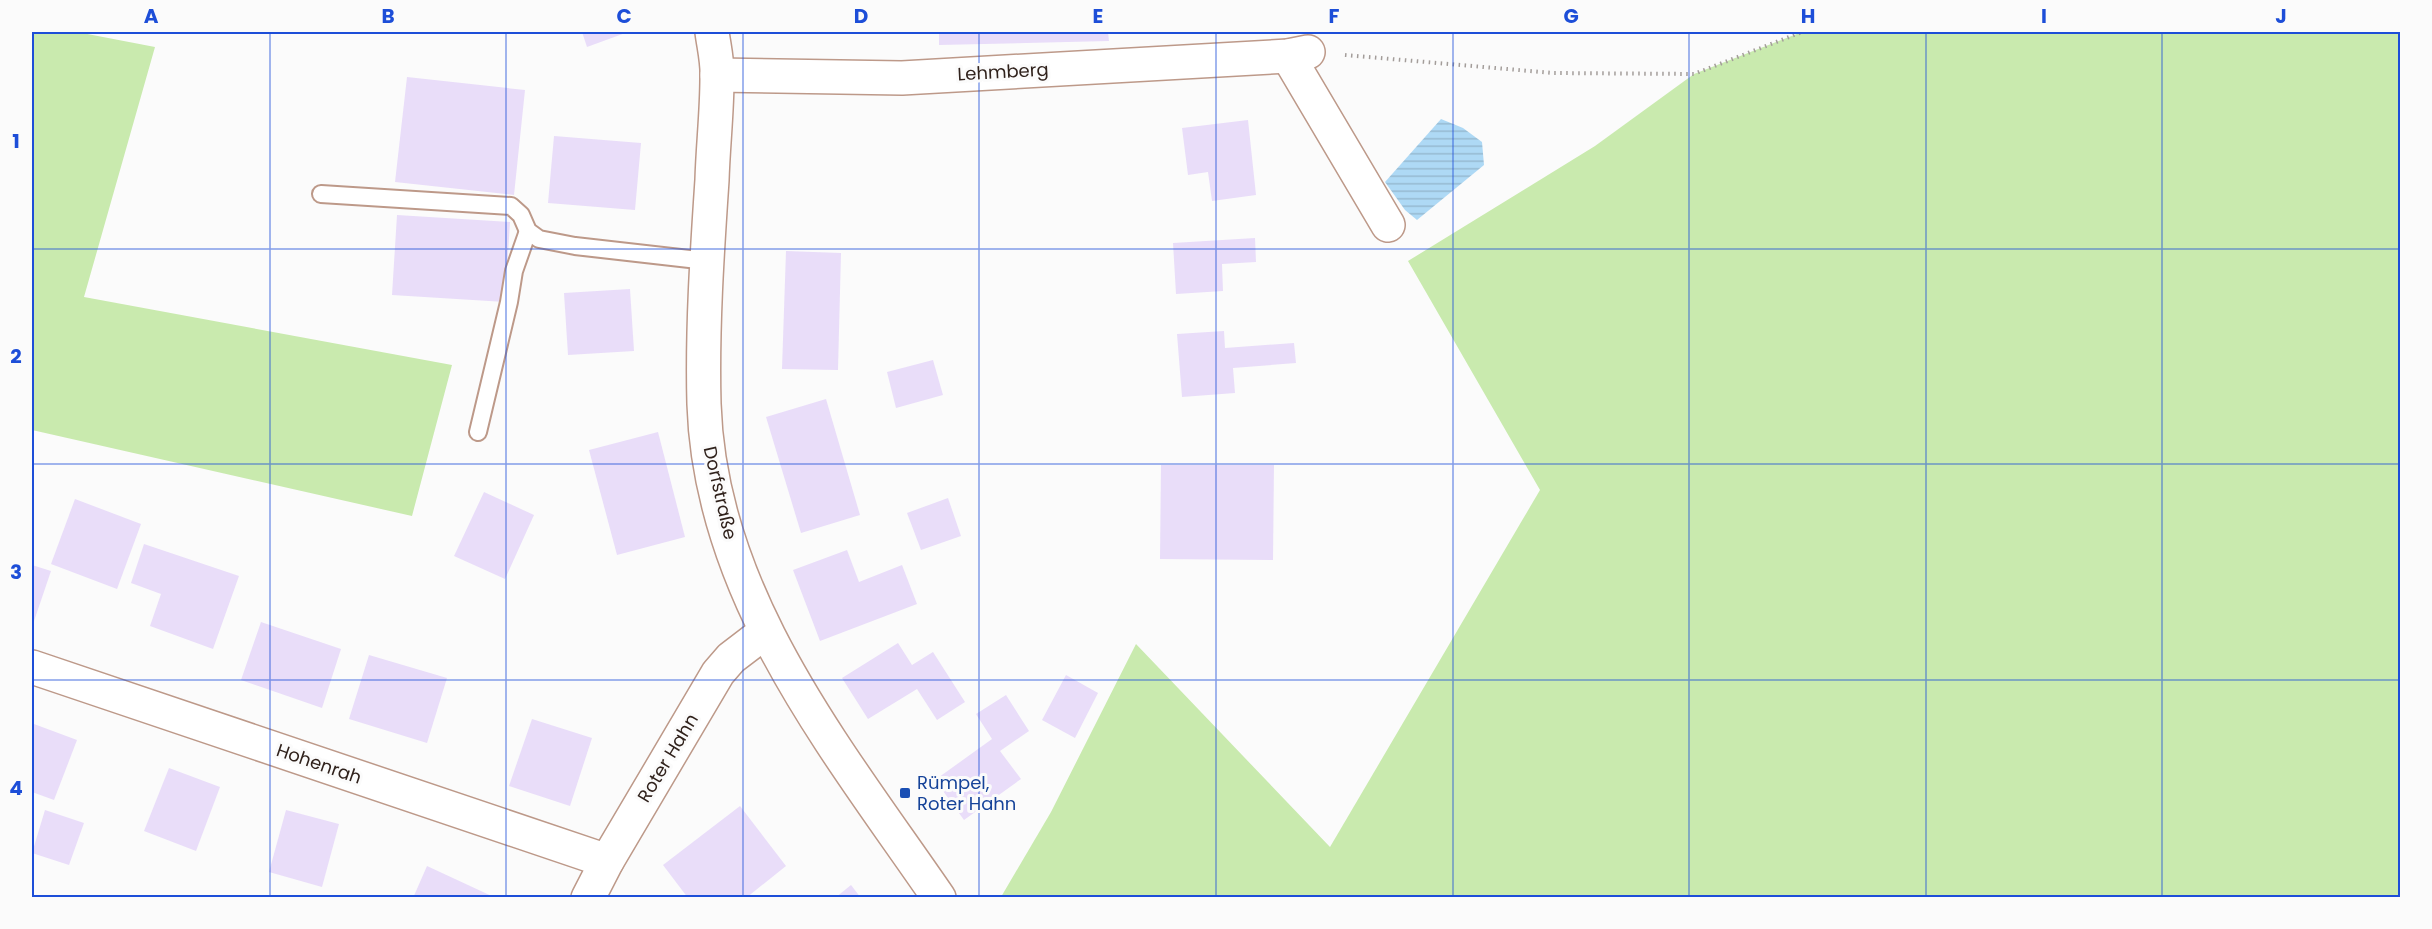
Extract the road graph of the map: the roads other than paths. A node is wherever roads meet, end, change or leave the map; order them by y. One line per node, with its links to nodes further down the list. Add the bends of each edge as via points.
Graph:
1 (712, 32): 2 (street, Dorfstraße)
2 (717, 75): 4 (street, Lehmberg, via 902,78 1298,54); 6 (street, Dorfstraße)
3 (321, 194): 5 (lane, via 511,206 521,214)
4 (1388, 225)
5 (528, 231): 6 (lane, via 539,239 575,246); 7 (lane, via 514,271)
6 (707, 261): 8 (street, Dorfstraße, via 704,405 710,467 726,528)
7 (477, 432)
8 (765, 632): 10 (street, Roter Hahn, via 718,673); 12 (street, Dorfstraße, via 809,708)
9 (32, 667): 10 (street, Hohenrah)
10 (607, 861): 11 (street, Roter Hahn)
11 (588, 897)
12 (939, 897)

